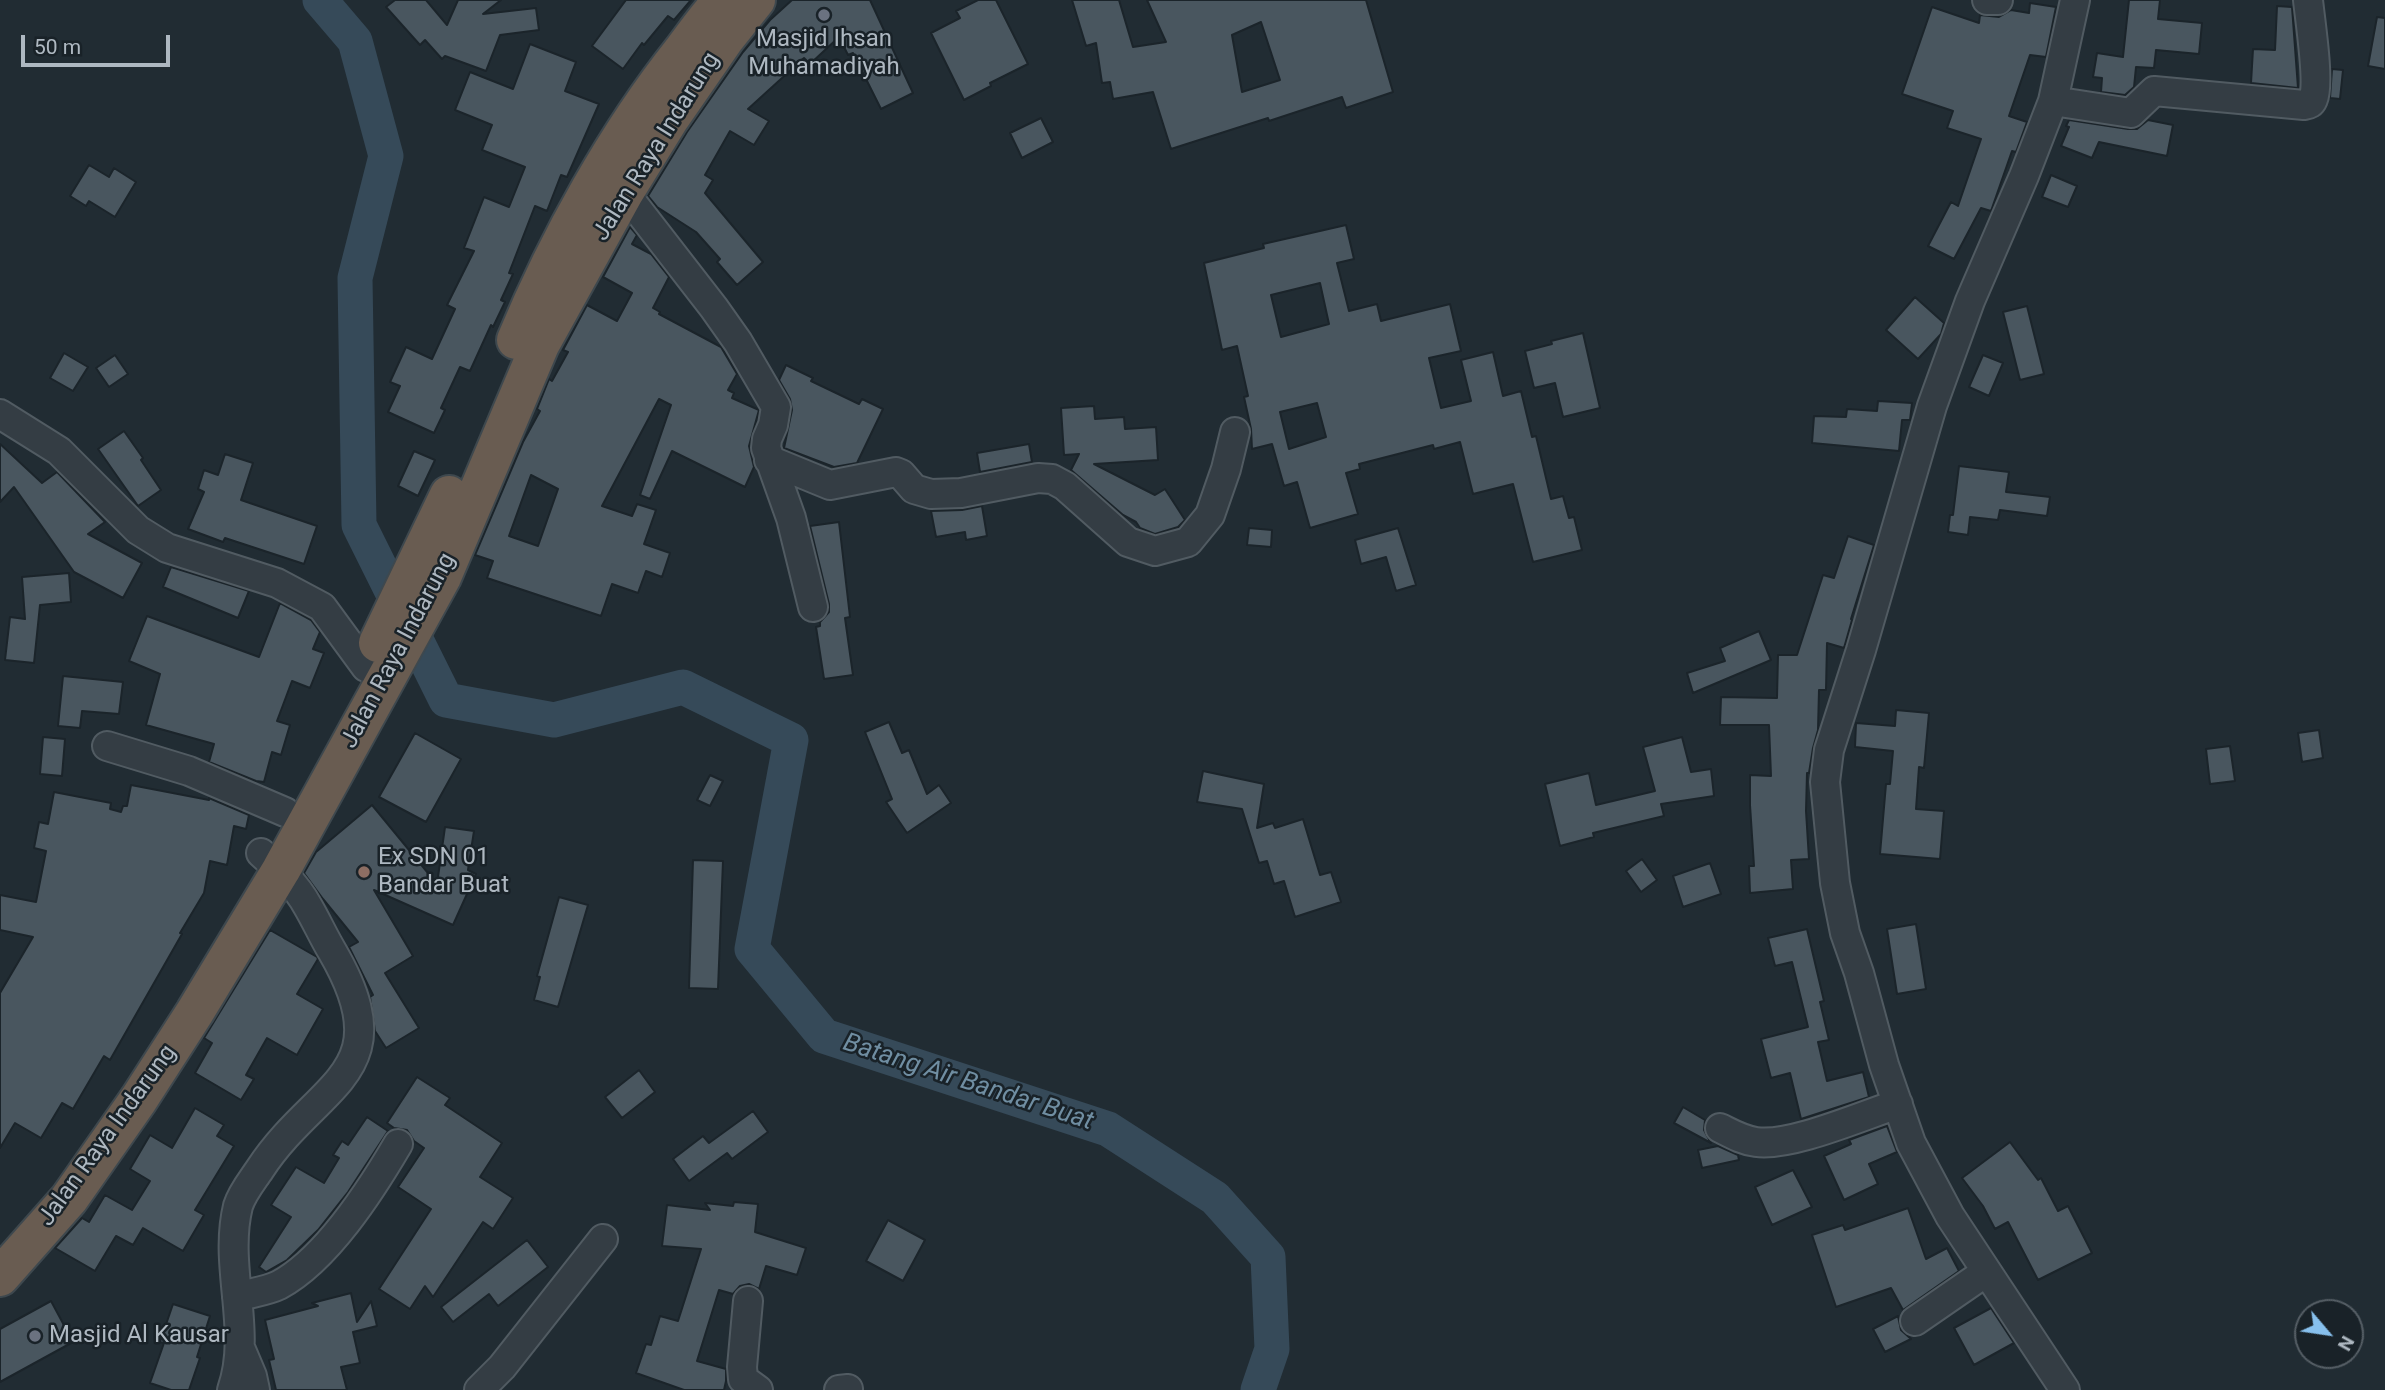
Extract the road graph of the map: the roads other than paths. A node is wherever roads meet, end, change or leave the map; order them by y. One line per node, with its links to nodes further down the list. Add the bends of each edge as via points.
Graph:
1 (723, 0): 8 (highway, Jalan Raya Indarung, via 649,92)
2 (756, 0): 8 (highway, Jalan Raya Indarung, via 669,120)
3 (1987, 0): 4 (street)
4 (1998, 0)
5 (2075, 0): 7 (street)
6 (2308, 0): 7 (street, via 2315,81 2314,96 2304,106 2154,91 2131,113)
7 (2053, 102): 17 (street, via 1970,301 1932,406 1829,750 1825,782 1842,920)
8 (614, 179): 11 (street, via 738,342 776,407 767,439); 13 (highway, Jalan Raya Indarung, via 559,250); 13 (highway, Jalan Raya Indarung, via 442,577)
9 (0, 414): 13 (street, via 59,451 138,530 167,548 276,583 322,607)
10 (1235, 432): 11 (street, via 1210,515 1188,542 1155,551 1128,542 1052,479 930,494 909,486 896,472 830,485)
11 (769, 460): 12 (street, via 791,518)
12 (813, 607)
13 (376, 664): 15 (highway, Jalan Raya Indarung); 16 (highway, Jalan Raya Indarung)
14 (107, 746): 15 (street, via 189,771)
15 (285, 811): 16 (highway, Jalan Raya Indarung)
16 (271, 862): 21 (highway, Jalan Raya Indarung, via 131,1070); 23 (highway, Jalan Raya Indarung, via 195,1012 139,1099 69,1199); 24 (street, via 306,903 346,975 359,1040 341,1081 271,1153 239,1203 234,1243)
17 (1898, 1104): 18 (street, via 1783,1142 1758,1143); 22 (street, via 1910,1143)
18 (1720, 1128)
19 (398, 1144): 24 (street, via 374,1185 316,1257 278,1285)
20 (603, 1239): 30 (street)
21 (0, 1241)
22 (1986, 1272): 26 (street); 32 (street)
23 (0, 1277)
24 (237, 1297): 27 (street)
25 (748, 1301): 31 (street, via 743,1379)
26 (1915, 1321)
27 (241, 1350): 28 (street); 29 (street)
28 (232, 1390)
29 (255, 1390)
30 (479, 1390)
31 (758, 1390)
32 (2065, 1390)

